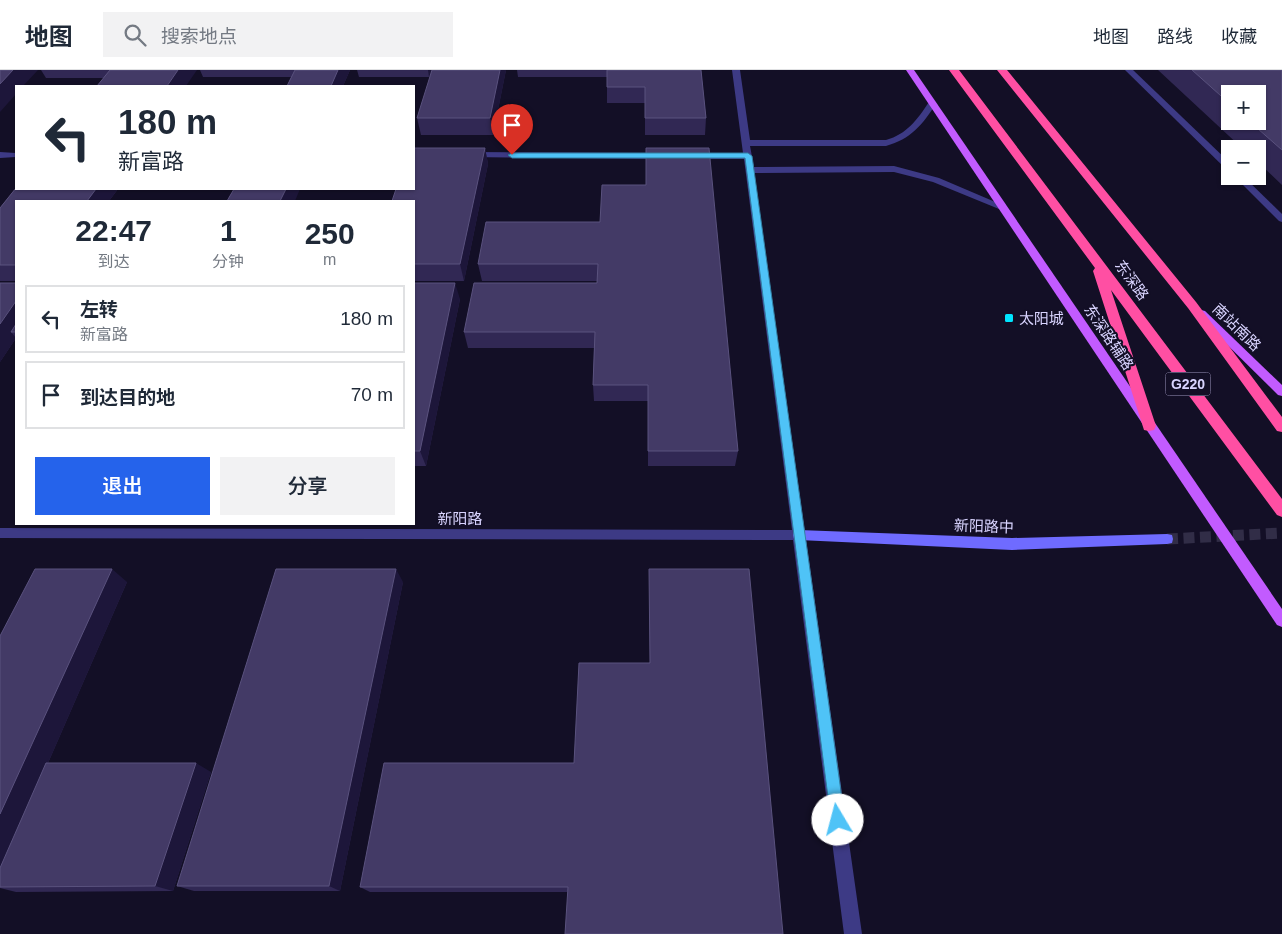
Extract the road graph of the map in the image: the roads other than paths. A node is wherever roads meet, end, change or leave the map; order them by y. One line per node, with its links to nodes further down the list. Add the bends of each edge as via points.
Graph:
1 (736, 70): 7 (street)
2 (910, 70): 6 (main road, 东深路辅路)
3 (954, 70): 18 (highway, 东深路 / G220)
4 (1002, 70): 19 (highway, 东深路)
5 (1129, 70): 13 (street)
6 (932, 104): 7 (street, via 914,131 900,140); 16 (main road, 东深路辅路)
7 (747, 149): 12 (street); 14 (street)
8 (0, 155): 9 (street)
9 (15, 155)
10 (463, 155): 11 (street)
11 (669, 156)
12 (679, 156)
13 (1221, 159)
14 (750, 170): 16 (street, via 894,169 918,173); 25 (street)
15 (1247, 185): 17 (street)
16 (1002, 207): 21 (main road, 东深路辅路)
17 (1282, 219)
18 (1095, 257): 21 (highway); 23 (highway, 东深路 / G220)
19 (1192, 305): 20 (main road, 南站南路); 22 (highway, 东深路)
20 (1282, 392)
21 (1149, 426): 27 (main road, 东深路辅路)
22 (1282, 427)
23 (1282, 511)
24 (0, 533): 25 (street, 新阳路)
25 (799, 535): 26 (street, 新阳路中, via 1012,544); 28 (street)
26 (1167, 539)
27 (1282, 621)
28 (853, 934)

